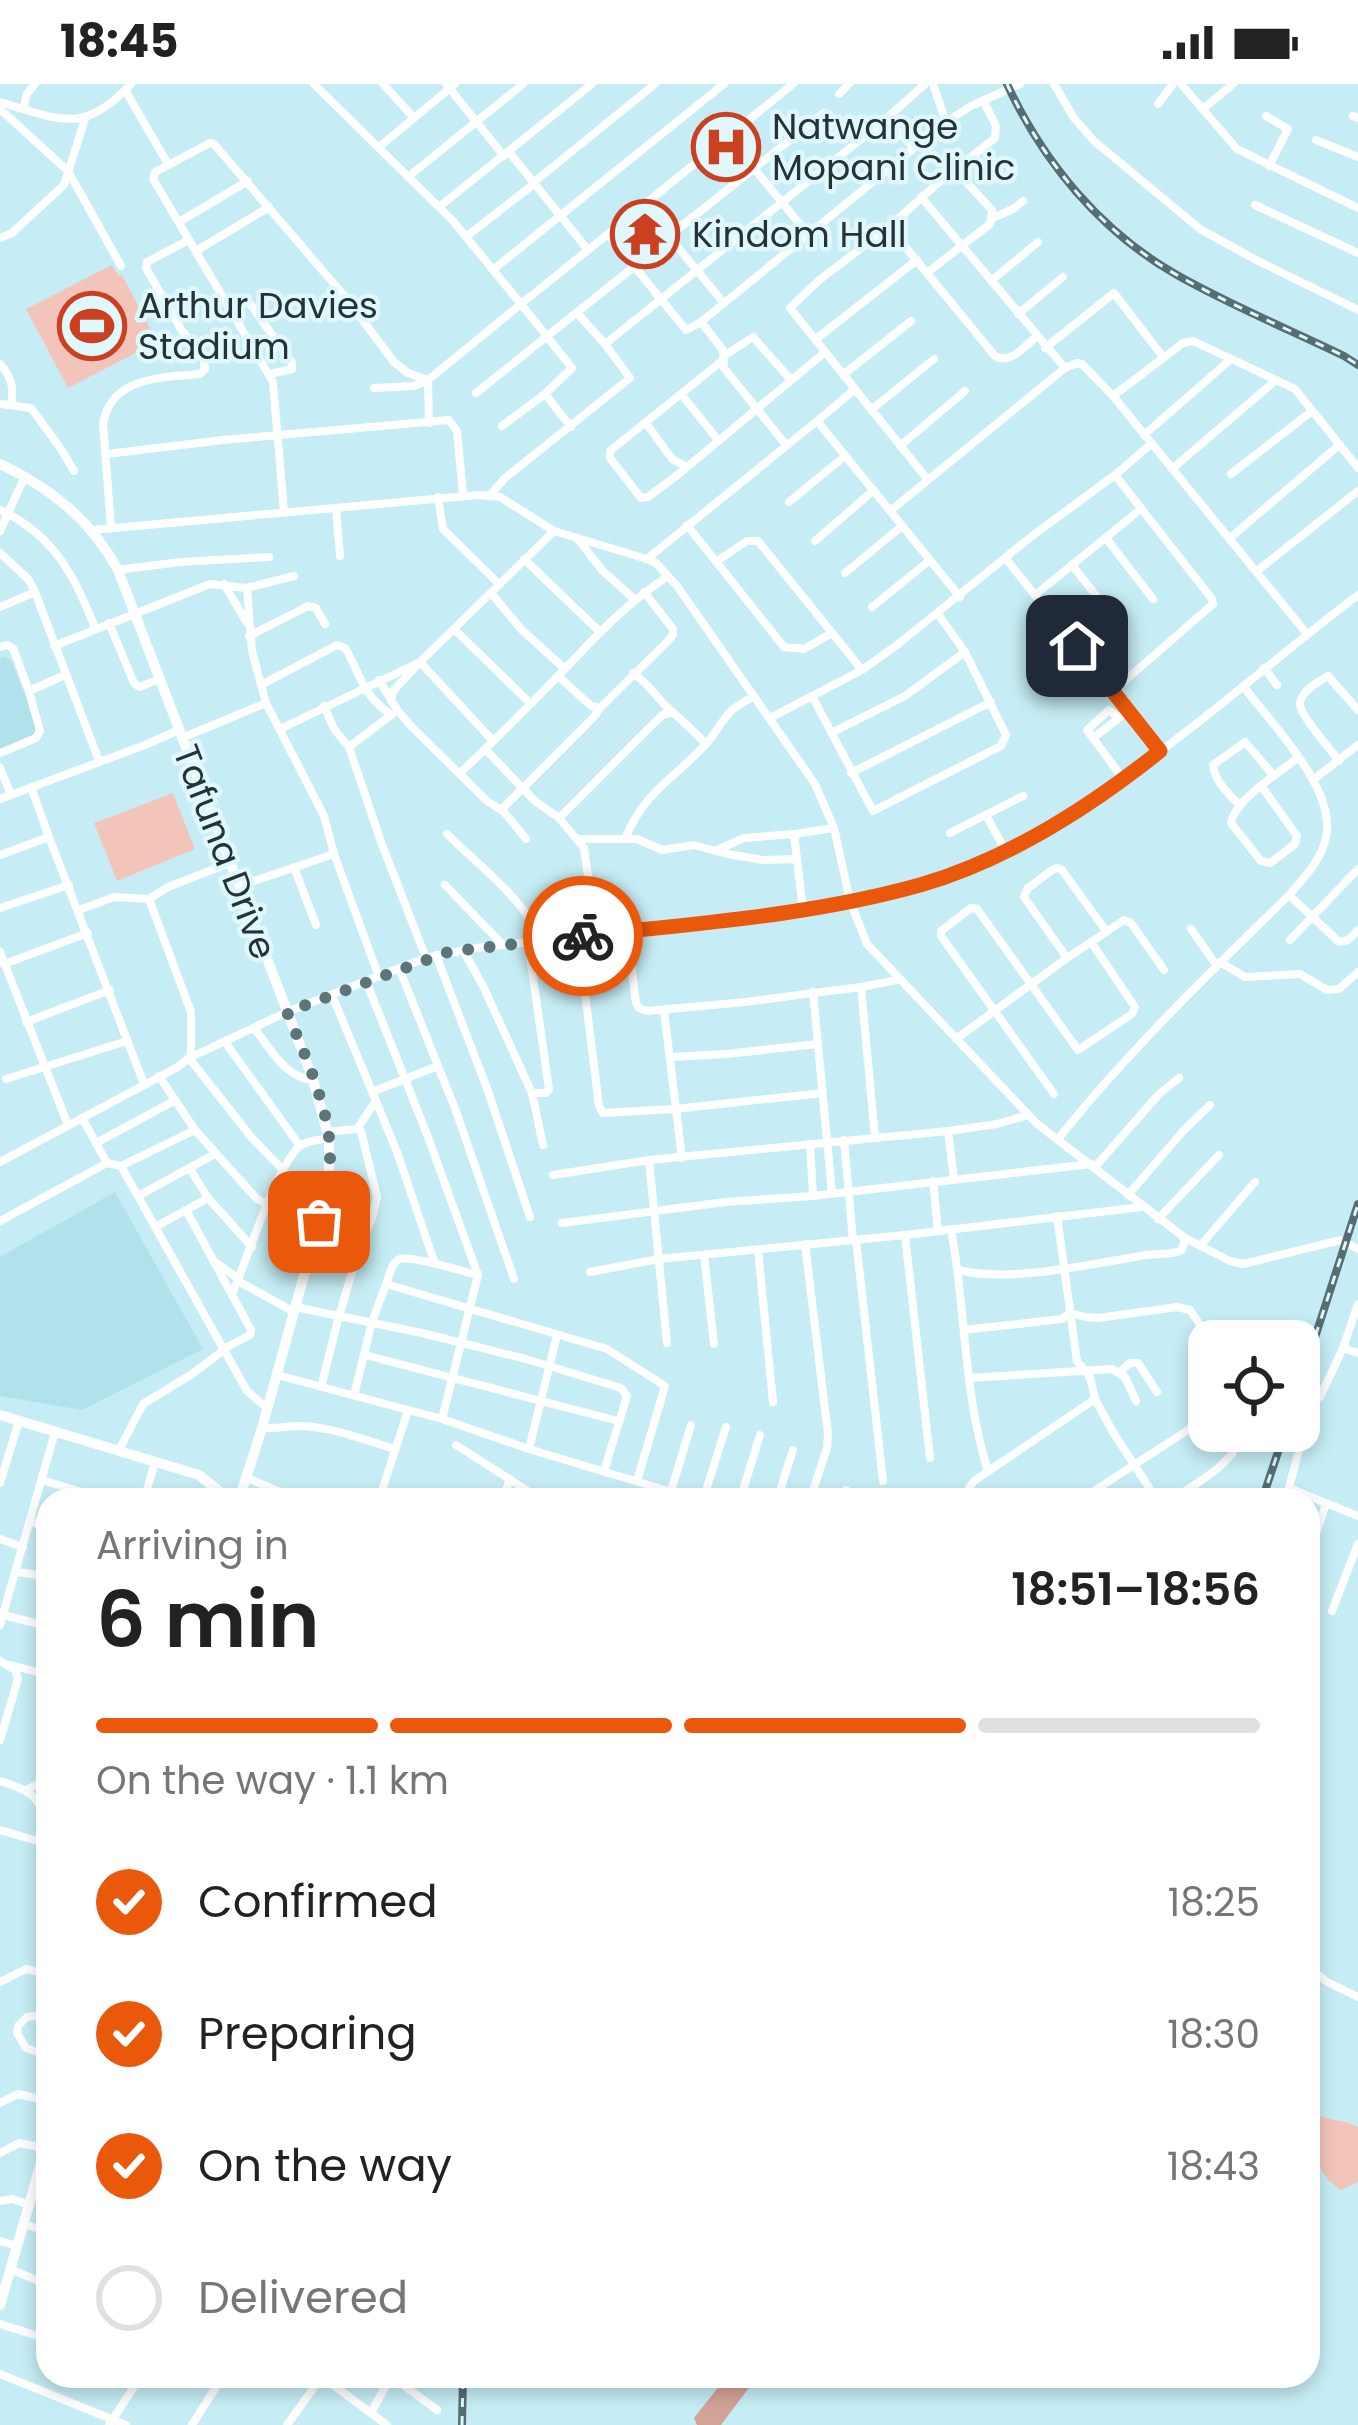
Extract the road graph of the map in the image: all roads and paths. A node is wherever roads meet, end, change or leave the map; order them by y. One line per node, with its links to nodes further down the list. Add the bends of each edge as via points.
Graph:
1 (35, 84): 23 (street)
2 (314, 84): 34 (street)
3 (382, 84): 28 (street)
4 (523, 84): 30 (street)
5 (592, 84): 36 (street)
6 (655, 84): 45 (street)
7 (724, 84): 54 (street)
8 (793, 84): 32 (street)
9 (849, 84): 18 (street)
10 (929, 84): 29 (street); 31 (street)
11 (991, 84): 19 (street)
12 (1020, 84): 19 (street)
13 (1054, 84): 81 (street, via 1083,130 1201,229)
14 (1177, 84): 21 (street); 24 (street)
15 (1233, 84): 24 (street)
16 (127, 86): 27 (street); 38 (street)
17 (450, 86): 28 (street); 30 (street)
18 (838, 94)
19 (996, 97): 20 (street)
20 (984, 102): 31 (street); 41 (street, via 995,138)
21 (1158, 104)
22 (0, 106): 23 (street); 42 (street)
23 (23, 109): 27 (street)
24 (1203, 109): 39 (street, via 1237,149)
25 (824, 113): 40 (street)
26 (1266, 116): 39 (street, via 1288,129)
27 (85, 118): 42 (street)
28 (414, 118): 34 (street)
29 (886, 119): 35 (street); 48 (street)
30 (476, 122): 36 (street); 43 (street)
31 (946, 122): 35 (street)
32 (728, 136): 40 (street); 49 (street)
33 (1316, 140): 37 (street)
34 (379, 147): 43 (street)
35 (914, 148): 59 (street)
36 (506, 154): 45 (street); 52 (street)
37 (1358, 158)
38 (168, 164): 44 (street, via 212,142); 56 (street, via 153,179)
39 (1269, 166): 53 (street)
40 (754, 169): 48 (street); 61 (street)
41 (955, 170): 46 (street); 55 (street)
42 (68, 171): 62 (street, via 64,185); 70 (street)
43 (408, 177): 52 (street)
44 (248, 181): 51 (street); 56 (street)
45 (533, 183): 54 (street); 60 (street)
46 (921, 197): 57 (street); 65 (street)
47 (1023, 201): 55 (street)
48 (780, 202): 59 (street); 73 (street)
49 (643, 205): 58 (street); 61 (street)
50 (1255, 205): 68 (street)
51 (269, 207): 67 (street); 100 (street, via 394,362)
52 (440, 207): 60 (street)
53 (1358, 208)
54 (561, 216): 66 (street); 72 (street)
55 (993, 218): 65 (street)
56 (179, 222): 63 (street)
57 (889, 226): 69 (street); 88 (street, via 790,305)
58 (608, 234): 66 (street); 71 (street)
59 (808, 234): 78 (street)
60 (467, 236): 72 (street)
61 (669, 236): 73 (street)
62 (0, 238)
63 (189, 240): 67 (street); 127 (street, via 146,268 206,369 126,387 104,416)
64 (1037, 242): 76 (street)
65 (962, 246): 74 (street); 76 (street)
66 (588, 250): 79 (street)
67 (196, 251): 98 (street)
68 (1358, 253)
69 (917, 260): 74 (street); 88 (street)
70 (121, 266)
71 (635, 266): 77 (street); 82 (street)
72 (494, 269): 79 (street)
73 (696, 270): 77 (street); 78 (street)
74 (928, 272): 87 (street, via 1001,359)
75 (1063, 278): 83 (street)
76 (991, 280): 83 (street)
77 (660, 299): 85 (street, via 686,330); 89 (street)
78 (723, 302): 85 (street)
79 (521, 304): 86 (street); 100 (street)
80 (251, 305): 98 (street, via 292,363)
81 (1358, 310)
82 (578, 313): 86 (street); 89 (street)
83 (1018, 314): 87 (street)
84 (911, 321): 99 (street)
85 (700, 322): 93 (street)
86 (548, 336): 106 (street); 107 (street, via 572,368)
87 (1036, 337): 90 (street)
88 (816, 340): 91 (street)
89 (605, 344): 119 (street, via 630,378)
90 (1045, 348): 92 (street, via 1114,293); 97 (street)
91 (824, 353): 99 (street); 101 (street)
92 (1163, 357): 95 (street, via 1193,341); 109 (street)
93 (723, 358): 101 (street, via 753,337); 108 (street); 112 (street)
94 (934, 358): 113 (street)
95 (1230, 360): 102 (street); 121 (street)
96 (0, 364): 111 (street, via 12,384)
97 (1065, 368): 109 (street, via 1082,364); 137 (street)
98 (270, 374): 120 (street)
99 (843, 375): 104 (street)
100 (428, 380): 103 (street); 116 (street)
101 (790, 380): 112 (street)
102 (1276, 380): 114 (street); 132 (street)
103 (374, 388)
104 (854, 390): 113 (street); 115 (street)
105 (965, 391): 125 (street)
106 (476, 393)
107 (545, 394): 118 (street); 119 (street)
108 (681, 394): 117 (street); 122 (street)
109 (1113, 396): 121 (street)
110 (0, 404): 111 (street)
111 (11, 405): 133 (street, via 31,408)
112 (756, 410): 122 (street); 124 (street)
113 (871, 410): 125 (street)
114 (1312, 411): 126 (street); 134 (street)
115 (817, 421): 124 (street); 128 (street)
116 (429, 423): 120 (street); 140 (street, via 455,427)
117 (646, 423): 130 (street); 130 (street, via 608,455 640,498)
118 (502, 426)
119 (571, 427): 141 (street)
120 (278, 435): 127 (street); 147 (street)
121 (1144, 435): 123 (street)
122 (718, 440): 130 (street)
123 (1151, 444): 132 (street); 135 (street)
124 (786, 446): 149 (street)
125 (899, 446): 137 (street)
126 (1338, 446): 131 (street); 157 (street)
127 (107, 454): 150 (street)
128 (845, 456): 138 (street); 143 (street)
129 (0, 464): 136 (main road, Tafuna Drive)
130 (687, 467)
131 (1358, 468)
132 (1172, 469): 157 (street)
133 (74, 470)
134 (1232, 474)
135 (1115, 475): 145 (street); 165 (street)
136 (25, 476): 148 (street); 152 (main road, Tafuna Drive)
137 (928, 480): 146 (street)
138 (874, 490): 146 (street); 158 (street)
139 (1358, 491): 169 (street)
140 (463, 495): 141 (street); 142 (street)
141 (489, 496): 153 (street)
142 (438, 497): 144 (street); 174 (street, via 443,529)
143 (789, 502)
144 (336, 508): 147 (street); 160 (street)
145 (1141, 509): 156 (street); 216 (street, via 1213,604)
146 (890, 511): 151 (street)
147 (284, 512): 150 (street)
148 (8, 514): 154 (street); 192 (street, via 70,569)
149 (687, 525): 162 (street); 166 (street)
150 (112, 526): 152 (street)
151 (902, 526): 164 (street); 170 (street)
152 (92, 530): 168 (main road, Tafuna Drive)
153 (554, 531): 155 (street); 163 (street)
154 (0, 532)
155 (577, 537): 162 (street); 182 (street)
156 (1106, 538): 167 (street); 183 (street)
157 (1229, 538): 169 (street)
158 (815, 541)
159 (0, 553): 176 (street)
160 (340, 556)
161 (269, 557): 168 (street)
162 (647, 559): 172 (street)
163 (524, 560): 174 (street); 194 (street)
164 (930, 560): 181 (street); 185 (street)
165 (1006, 560): 179 (street); 181 (street)
166 (717, 561): 195 (street, via 784,647 804,649); 195 (street, via 758,541)
167 (1072, 566): 179 (street); 191 (street)
168 (118, 570): 186 (main road, Tafuna Drive)
169 (1257, 571): 196 (street)
170 (845, 573)
171 (294, 576): 175 (street)
172 (668, 576): 177 (street); 218 (street)
173 (224, 584): 175 (street); 186 (street); 189 (street)
174 (499, 584): 178 (street)
175 (247, 588): 189 (street)
176 (35, 592): 184 (street); 198 (street)
177 (644, 592): 182 (street); 206 (street, via 673,635)
178 (490, 593): 193 (street); 205 (street)
179 (1036, 595): 199 (street)
180 (1358, 595): 196 (street)
181 (960, 597): 187 (street)
182 (634, 598): 194 (street)
183 (1153, 599)
184 (0, 607)
185 (872, 607)
186 (135, 613): 188 (street); 208 (main road, Tafuna Drive)
187 (938, 614): 201 (street); 204 (street)
188 (110, 623): 192 (street); 208 (street, via 136,686)
189 (248, 624): 197 (street)
190 (325, 624): 197 (street, via 308,606)
191 (1120, 626)
192 (95, 628): 198 (street)
193 (455, 629): 202 (street); 222 (street)
194 (599, 632): 205 (street)
195 (833, 633): 204 (street)
196 (1307, 634): 203 (street)
197 (250, 636): 211 (street)
198 (54, 646): 207 (street)
199 (1077, 646): 209 (street); 216 (street)
200 (0, 647): 215 (street, via 13,648)
201 (965, 652): 220 (street); 231 (street, via 905,696)
202 (420, 662): 210 (street); 219 (street); 234 (street)
203 (1264, 668): 212 (street); 213 (street)
204 (862, 670): 217 (street)
205 (561, 673): 222 (street); 224 (street)
206 (633, 674): 224 (street); 228 (street)
207 (65, 675): 215 (street); 240 (street)
208 (160, 679): 232 (main road, Tafuna Drive)
209 (1037, 679)
210 (379, 680): 214 (street); 219 (street)
211 (261, 685): 214 (street, via 337,645); 221 (street)
212 (1277, 685)
213 (1243, 686): 237 (street); 239 (street)
214 (364, 690): 223 (street); 227 (street)
215 (29, 691): 238 (street, via 39,735)
216 (1113, 692): 226 (street)
217 (812, 695): 229 (street); 231 (street)
218 (754, 696): 229 (street); 233 (street, via 730,711)
219 (392, 701): 227 (street)
220 (991, 702): 244 (street); 244 (street, via 1004,744 876,811)
221 (266, 703): 230 (street); 232 (street)
222 (531, 704): 234 (street)
223 (324, 706): 230 (street); 236 (street)
224 (600, 708): 249 (street)
225 (1358, 710): 241 (street, via 1328,676 1300,700)
226 (1128, 711): 237 (street); 247 (street, via 1093,737)
227 (395, 713): 236 (street); 243 (street)
228 (672, 713): 233 (street); 257 (street)
229 (770, 718): 258 (street)
230 (280, 729): 268 (street)
231 (831, 733): 244 (street)
232 (181, 734): 240 (street); 271 (main road, Tafuna Drive)
233 (706, 744): 265 (street, via 661,783)
234 (489, 745): 243 (street); 249 (street)
235 (1358, 745): 241 (street)
236 (350, 747): 298 (street)
237 (1160, 751): 247 (street)
238 (0, 753)
239 (1298, 758): 245 (street); 246 (street)
240 (99, 761): 248 (street)
241 (1339, 761): 246 (street)
242 (0, 768): 251 (street)
243 (461, 772): 255 (street)
244 (851, 773)
245 (1274, 776): 250 (street); 254 (street, via 1241,743 1212,769)
246 (1315, 778): 277 (street, via 1328,831)
247 (1124, 779): 267 (street)
248 (31, 788): 251 (street); 262 (street)
249 (521, 788): 255 (street); 257 (street)
250 (1262, 788): 254 (street); 254 (street, via 1297,836 1270,863 1231,823)
251 (11, 795): 253 (street)
252 (1023, 796): 256 (street)
253 (0, 799)
254 (1235, 805)
255 (501, 810): 263 (street)
256 (986, 815): 259 (street); 267 (street)
257 (559, 818): 264 (street)
258 (834, 828): 261 (street); 279 (street)
259 (950, 833)
260 (447, 834): 292 (street, via 517,903)
261 (794, 835): 266 (street, via 744,838); 270 (street)
262 (50, 836): 269 (street); 275 (street)
263 (526, 838)
264 (578, 838): 265 (street); 290 (street, via 593,911)
265 (625, 839): 266 (street, via 662,850)
266 (717, 850): 270 (street)
267 (1005, 850): 279 (street)
268 (334, 854): 272 (street); 305 (street)
269 (0, 855)
270 (796, 859): 282 (street)
271 (230, 863): 276 (main road, Tafuna Drive); 278 (street)
272 (294, 867): 276 (street); 284 (street)
273 (1358, 868): 283 (street)
274 (445, 884): 295 (street)
275 (69, 885): 280 (street); 281 (street)
276 (239, 886): 314 (main road, Tafuna Drive)
277 (1289, 895): 283 (street); 301 (street)
278 (149, 899): 281 (street, via 115,897); 323 (street, via 191,1012)
279 (850, 902): 282 (street); 306 (street, via 867,944)
280 (0, 908)
281 (79, 910): 289 (street)
282 (803, 911): 287 (street)
283 (1311, 917): 286 (street, via 1339,942); 291 (street)
284 (316, 926)
285 (1191, 929): 301 (street)
286 (1358, 930)
287 (627, 931): 290 (street); 313 (street, via 636,1004)
288 (1106, 931): 294 (street); 299 (street, via 1062,871 1052,870 1024,897); 303 (street, via 1131,922)
289 (88, 933): 300 (street); 310 (street)
290 (582, 936): 292 (street); 338 (street, via 600,1110)
291 (1290, 940)
292 (541, 941): 293 (street)
293 (528, 942): 295 (street); 332 (street, via 548,1089)
294 (1091, 942): 299 (street); 308 (street, via 1133,1002 1132,1014 1078,1050)
295 (503, 945): 296 (street)
296 (463, 950): 298 (street); 332 (street)
297 (0, 952): 300 (street)
298 (431, 957): 302 (street); 379 (street)
299 (1067, 958): 308 (street)
300 (4, 964): 316 (street)
301 (1219, 964): 304 (street, via 1253,978 1300,974 1327,990); 347 (street)
302 (399, 968): 305 (street); 325 (street)
303 (1164, 970)
304 (1358, 972)
305 (379, 976): 307 (street)
306 (898, 980): 309 (street); 318 (street)
307 (366, 981): 312 (street); 327 (street)
308 (1031, 985): 315 (street); 315 (street, via 977,909 943,928)
309 (860, 987): 311 (street); 346 (street)
310 (110, 990): 316 (street); 319 (street)
311 (813, 992): 313 (street); 321 (street)
312 (332, 994): 314 (street); 335 (street)
313 (664, 1011): 322 (street)
314 (287, 1012): 317 (street); 330 (main road, Tafuna Drive)
315 (994, 1012): 318 (street); 334 (street)
316 (26, 1022): 324 (street)
317 (254, 1028): 320 (street); 330 (street, via 293,1076)
318 (956, 1040): 339 (street)
319 (127, 1041): 324 (street); 331 (street)
320 (225, 1042): 323 (street); 353 (street)
321 (818, 1044): 322 (street); 333 (street)
322 (670, 1057): 338 (street)
323 (190, 1058): 326 (street); 363 (street)
324 (44, 1065): 329 (street); 341 (street)
325 (438, 1066): 327 (street); 403 (street)
326 (159, 1076): 331 (street); 336 (street)
327 (405, 1078): 335 (street); 402 (street)
328 (1179, 1078): 361 (street)
329 (6, 1079)
330 (313, 1080): 345 (main road, Tafuna Drive)
331 (144, 1084): 340 (street)
332 (532, 1093): 352 (street)
333 (822, 1093): 338 (street); 350 (street)
334 (1054, 1094)
335 (374, 1096): 342 (street); 398 (street)
336 (174, 1101): 343 (street); 349 (street)
337 (1210, 1105): 370 (street)
338 (676, 1109): 356 (street)
339 (1028, 1115): 344 (street); 347 (street)
340 (82, 1118): 341 (street); 349 (street)
341 (68, 1125): 358 (street)
342 (357, 1129): 345 (street); 410 (street, via 376,1197)
343 (195, 1130): 354 (street); 360 (street)
344 (948, 1131): 346 (street); 365 (street)
345 (328, 1135): 353 (street); 382 (main road, Tafuna Drive)
346 (875, 1137): 348 (street)
347 (1058, 1139): 361 (street)
348 (844, 1140): 350 (street); 368 (street)
349 (98, 1142): 359 (street)
350 (827, 1142): 351 (street); 369 (street)
351 (809, 1144): 356 (street); 372 (street)
352 (543, 1145)
353 (300, 1146): 363 (street)
354 (215, 1154): 362 (street); 374 (street)
355 (1219, 1155): 380 (street)
356 (682, 1158): 357 (street)
357 (650, 1160): 364 (street); 377 (street)
358 (0, 1162)
359 (107, 1162): 360 (street); 381 (street)
360 (121, 1166): 371 (street)
361 (1093, 1166): 365 (street); 370 (street)
362 (190, 1169): 371 (street); 373 (street)
363 (283, 1170): 374 (street)
364 (553, 1175)
365 (954, 1179): 366 (street)
366 (933, 1181): 368 (street); 386 (street)
367 (1255, 1182): 391 (street)
368 (847, 1191): 369 (street); 389 (street)
369 (832, 1193): 372 (street)
370 (1127, 1195): 375 (street)
371 (138, 1196): 384 (street)
372 (812, 1196): 377 (street)
373 (208, 1198): 376 (street); 392 (street)
374 (267, 1204): 382 (street); 392 (street)
375 (1143, 1207): 378 (street); 380 (street)
376 (186, 1210): 384 (street); 397 (street)
377 (656, 1213): 383 (street); 396 (street)
378 (1058, 1216): 385 (street); 399 (street)
379 (530, 1217)
380 (1158, 1219): 388 (street)
381 (0, 1221)
382 (319, 1222): 409 (main road, Tafuna Drive)
383 (562, 1223)
384 (156, 1227): 420 (street)
385 (951, 1229): 386 (street); 400 (street)
386 (938, 1231): 387 (street)
387 (905, 1235): 389 (street); 454 (street)
388 (1185, 1238): 391 (street); 399 (street, via 1174,1254)
389 (855, 1240): 390 (street); 463 (street)
390 (805, 1244): 394 (street); 479 (street, via 828,1434)
391 (1200, 1246): 393 (street, via 1243,1264 1341,1240)
392 (252, 1247): 404 (street)
393 (1358, 1249)
394 (758, 1250): 395 (street); 436 (street)
395 (704, 1255): 396 (street); 418 (street)
396 (659, 1259): 401 (street); 416 (street)
397 (214, 1261): 404 (street); 406 (street)
398 (435, 1264): 402 (street); 405 (street, via 400,1259)
399 (1064, 1268): 400 (street); 411 (street)
400 (958, 1270): 414 (street)
401 (590, 1272)
402 (478, 1275): 408 (street)
403 (514, 1279)
404 (238, 1280): 406 (street); 409 (street)
405 (386, 1284): 408 (street); 413 (street)
406 (232, 1294): 420 (street, via 251,1332)
407 (1358, 1304): 419 (street)
408 (469, 1308): 415 (street); 417 (street)
409 (295, 1310): 410 (street); 426 (main road, Tafuna Drive)
410 (339, 1316): 413 (street); 429 (street)
411 (1066, 1316): 412 (street, via 1182,1307); 414 (street); 424 (street)
412 (1198, 1320)
413 (372, 1322): 417 (street); 422 (street)
414 (964, 1330): 428 (street)
415 (557, 1335): 423 (street); 462 (street, via 607,1349 664,1385)
416 (667, 1343)
417 (460, 1344): 423 (street); 427 (street)
418 (714, 1344)
419 (1343, 1348): 421 (street); 432 (street)
420 (224, 1350): 437 (street, via 252,1398); 451 (street, via 142,1404)
421 (1358, 1354)
422 (365, 1355): 427 (street); 431 (street)
423 (548, 1365): 434 (street); 442 (street, via 623,1390)
424 (1081, 1369): 425 (street); 428 (street); 433 (street)
425 (1120, 1372): 430 (street, via 1138,1363); 435 (street)
426 (277, 1375): 429 (street); 437 (main road, Tafuna Drive)
427 (453, 1378): 434 (street); 440 (street)
428 (970, 1378): 458 (street)
429 (321, 1387): 431 (street)
430 (1157, 1391)
431 (354, 1396): 438 (street)
432 (1320, 1397)
433 (1095, 1399): 456 (street); 458 (street)
434 (539, 1400): 442 (street); 450 (street)
435 (1136, 1401)
436 (773, 1402)
437 (267, 1408): 445 (main road, Tafuna Drive)
438 (408, 1410): 440 (street); 449 (street)
439 (0, 1415): 441 (main road)
440 (442, 1419): 450 (street)
441 (19, 1420): 446 (main road); 464 (street)
442 (618, 1421): 457 (street)
443 (691, 1425): 475 (street)
444 (726, 1427): 476 (street)
445 (262, 1428): 449 (street, via 334,1431); 459 (main road, Tafuna Drive)
446 (55, 1432): 451 (main road); 461 (street)
447 (760, 1435): 477 (street)
448 (457, 1445): 460 (street)
449 (395, 1448): 471 (street)
450 (529, 1449): 457 (street)
451 (119, 1450): 455 (main road)
452 (793, 1450): 478 (street)
453 (1298, 1452): 484 (street)
454 (930, 1458)
455 (155, 1462): 467 (street); 468 (main road)
456 (1134, 1465): 481 (street); 482 (street); 483 (street, via 1191,1427 1226,1440 1232,1456)
457 (604, 1471): 462 (street)
458 (988, 1471): 480 (street)
459 (247, 1478): 469 (main road, Tafuna Drive); 470 (street)
460 (510, 1479): 472 (street); 473 (street)
461 (42, 1480): 465 (street); 466 (street)
462 (637, 1481): 474 (street)
463 (883, 1481)
464 (0, 1483)
465 (40, 1488)
466 (71, 1488)
467 (147, 1488)
468 (216, 1488)
469 (243, 1488)
470 (271, 1488)
471 (383, 1488)
472 (507, 1488)
473 (524, 1488)
474 (660, 1488)
475 (671, 1488)
476 (704, 1488)
477 (744, 1488)
478 (781, 1488)
479 (814, 1488)
480 (971, 1488)
481 (1099, 1488)
482 (1149, 1488)
483 (1193, 1488)
484 (1289, 1488)
485 (1320, 1501): 487 (street)
486 (36, 1502): 489 (street)
487 (1326, 1504): 488 (street); 490 (street)
488 (1358, 1516)
489 (31, 1521): 491 (street); 494 (street)
490 (1320, 1521)
491 (36, 1524)
492 (0, 1539): 494 (street)
493 (1358, 1544): 497 (street)
494 (23, 1546): 495 (street)
495 (16, 1572): 496 (street); 498 (street)
496 (36, 1575)
497 (1332, 1611)
498 (2, 1620): 499 (street)
499 (36, 1623)
500 (5, 1663): 501 (street); 502 (street, via 18,1679)
501 (36, 1672)
502 (0, 1740)
503 (0, 1781): 505 (street)
504 (36, 1786): 505 (street)
505 (28, 1790): 506 (street)
506 (36, 1801)
507 (0, 1830): 508 (street)
508 (36, 1840)
509 (36, 1970): 511 (street)
510 (1320, 1976): 512 (street)
511 (0, 1982)
512 (1358, 1997)
513 (36, 2015): 514 (street, via 17,2033)
514 (36, 2051)
515 (36, 2098): 516 (street)
516 (1, 2101)
517 (36, 2144): 518 (street)
518 (0, 2153)
519 (36, 2182): 521 (main road)
520 (0, 2201): 521 (street)
521 (30, 2204): 522 (main road)
522 (24, 2224): 523 (street); 525 (main road)
523 (36, 2228)
524 (0, 2241): 525 (street)
525 (17, 2246): 526 (main road)
526 (10, 2269): 527 (street); 528 (main road)
527 (36, 2280)
528 (0, 2305)
529 (0, 2324): 530 (street)
530 (36, 2334)
531 (0, 2374): 540 (street)
532 (134, 2388): 540 (street)
533 (215, 2388): 543 (street)
534 (314, 2388): 541 (street)
535 (338, 2388): 539 (street)
536 (385, 2388): 539 (street)
537 (407, 2388): 538 (street)
538 (437, 2410)
539 (371, 2413): 544 (street)
540 (111, 2422): 542 (street)
541 (291, 2423)
542 (126, 2425)
543 (193, 2425)
544 (387, 2425)

